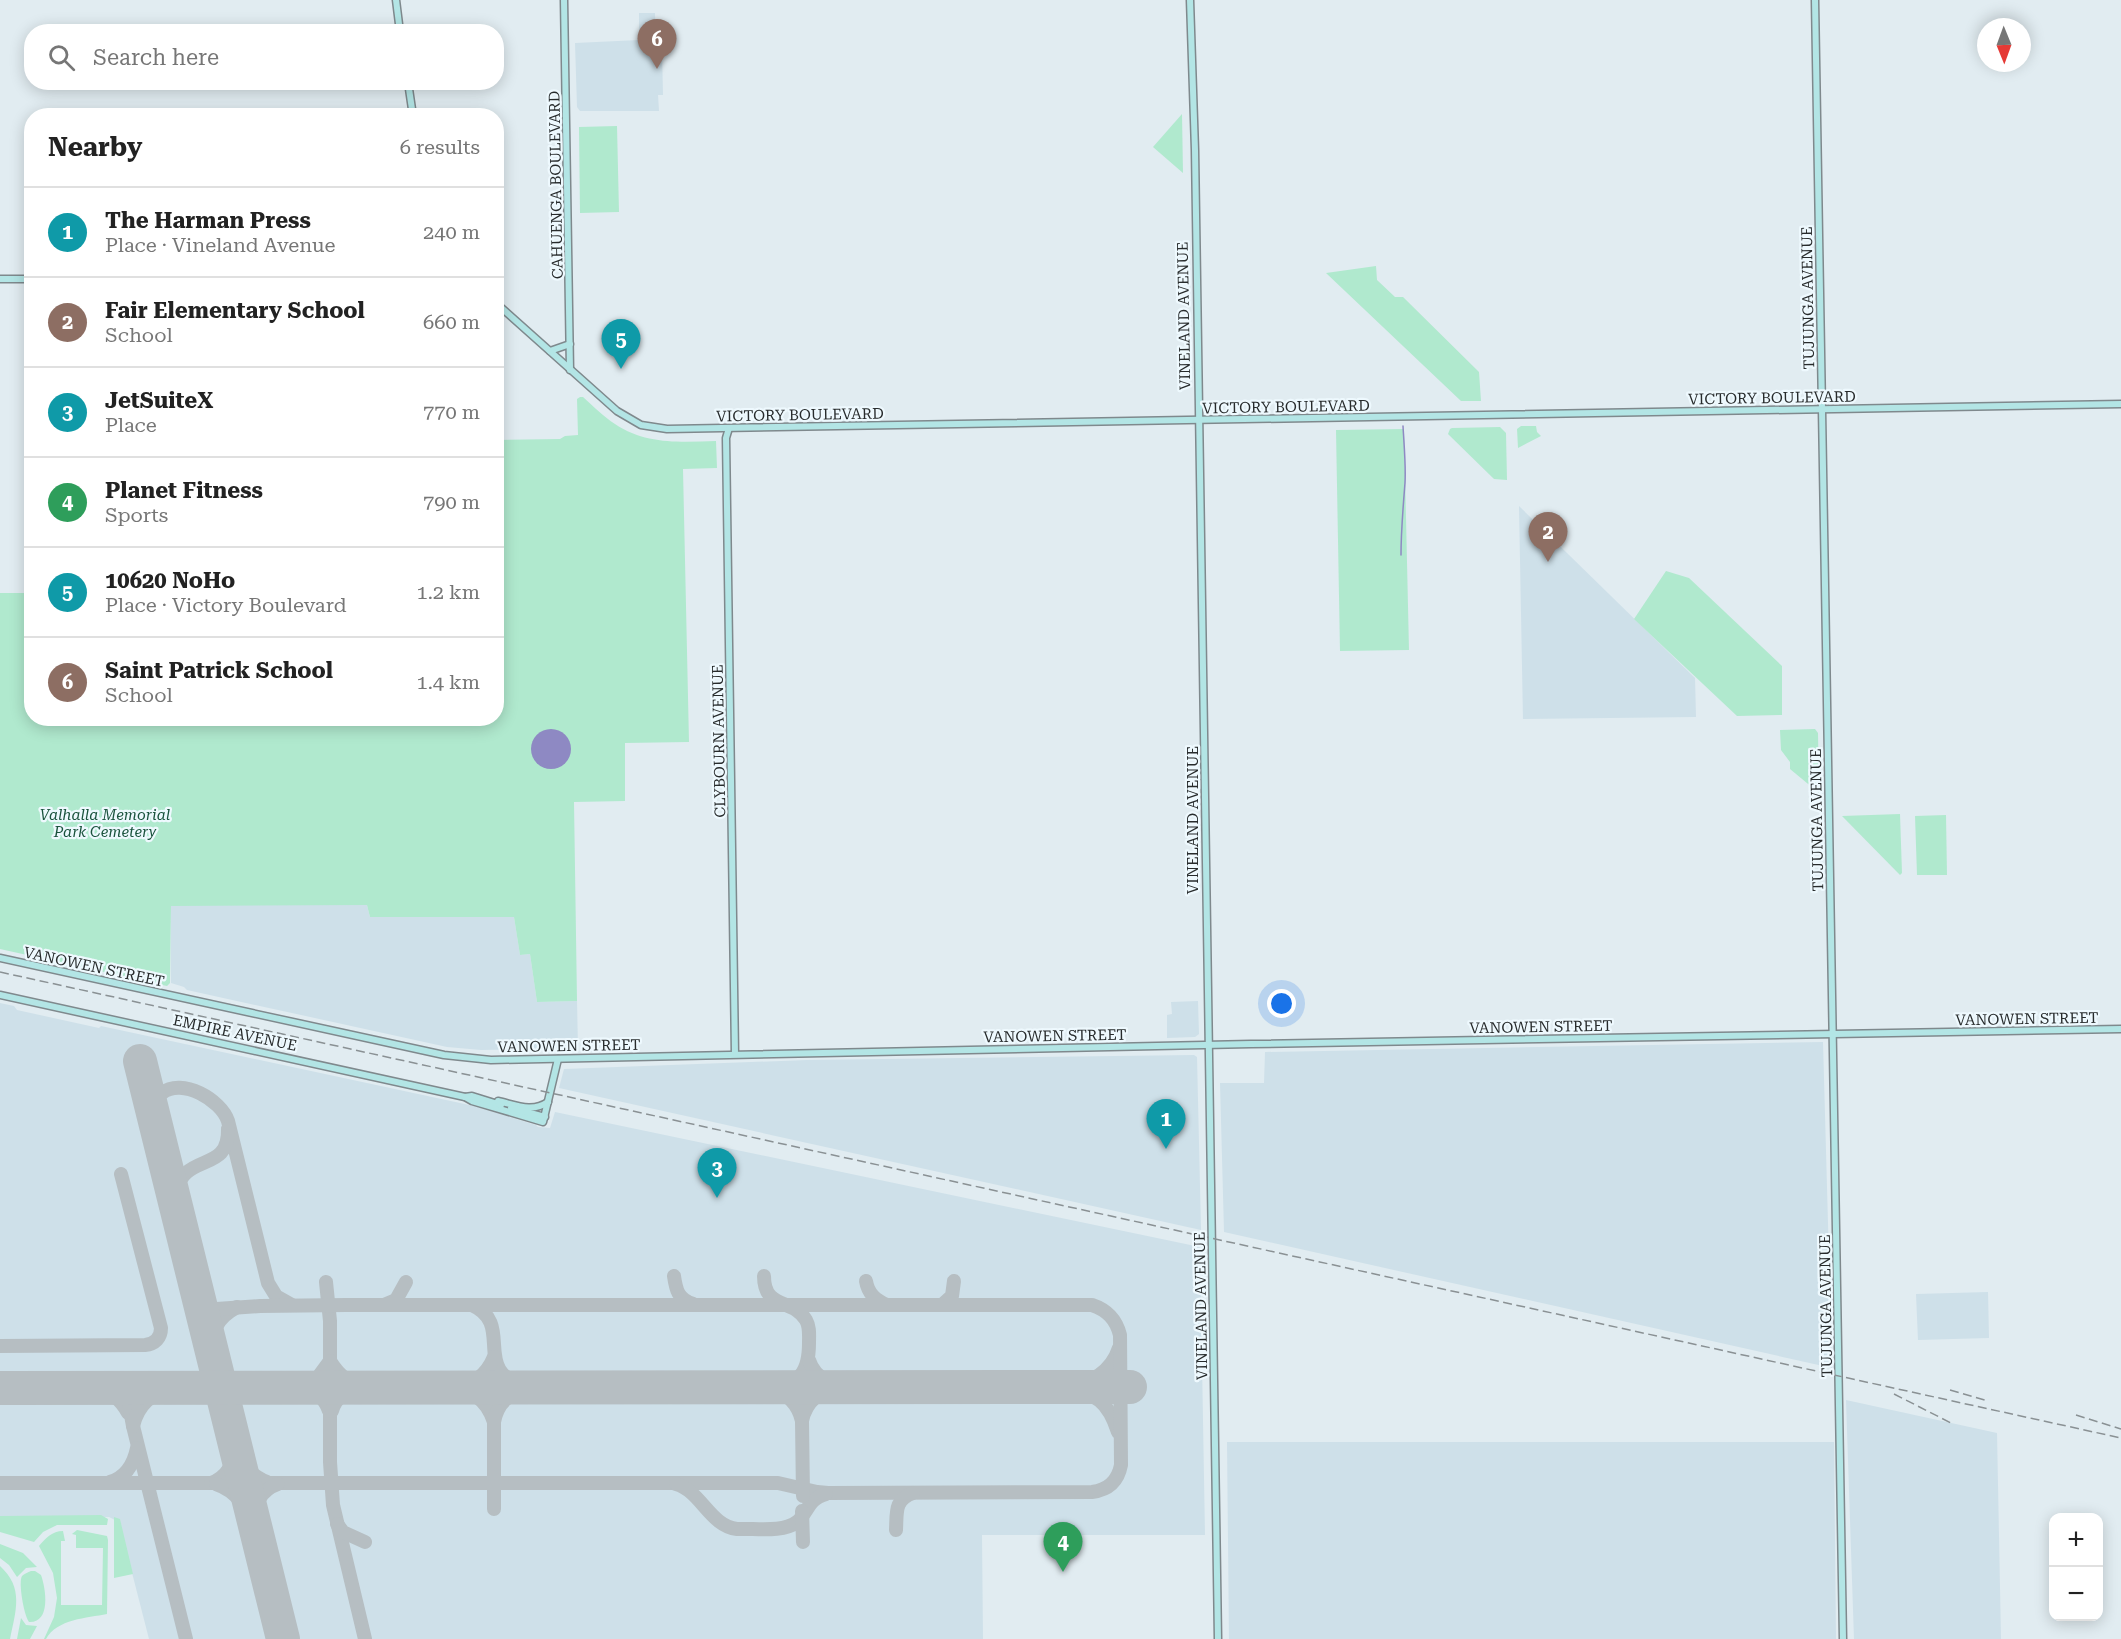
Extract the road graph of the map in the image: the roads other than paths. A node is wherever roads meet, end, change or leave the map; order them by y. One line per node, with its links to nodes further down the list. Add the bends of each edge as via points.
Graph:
1 (396, 0): 5 (main road)
2 (564, 0): 11 (main road, CAHUENGA BOULEVARD)
3 (1190, 0): 16 (main road, VINELAND AVENUE)
4 (1815, 0): 15 (main road, TUJUNGA AVENUE)
5 (399, 24)
6 (409, 90): 7 (main road)
7 (411, 108)
8 (0, 279): 9 (main road)
9 (24, 279)
10 (504, 310): 12 (main road, VICTORY BOULEVARD)
11 (570, 344): 12 (main road); 13 (main road, CAHUENGA BOULEVARD)
12 (550, 351): 13 (main road, VICTORY BOULEVARD)
13 (570, 370): 17 (main road, VICTORY BOULEVARD, via 617,411 641,425 667,429)
14 (2121, 404): 15 (main road, VICTORY BOULEVARD)
15 (1822, 409): 16 (main road, VICTORY BOULEVARD); 21 (main road, TUJUNGA AVENUE)
16 (1198, 421): 17 (main road, VICTORY BOULEVARD); 22 (main road, VINELAND AVENUE)
17 (729, 428): 23 (main road, CLYBOURN AVENUE, via 726,438)
18 (0, 958): 24 (main road, VANOWEN STREET, via 460,1058)
19 (0, 995): 25 (main road, EMPIRE AVENUE)
20 (2121, 1029): 21 (main road, VANOWEN STREET)
21 (1833, 1034): 22 (main road, VANOWEN STREET); 30 (main road, TUJUNGA AVENUE)
22 (1208, 1045): 23 (main road, VANOWEN STREET); 29 (main road, VINELAND AVENUE)
23 (735, 1054): 24 (main road, VANOWEN STREET)
24 (558, 1059): 27 (main road)
25 (465, 1097): 26 (main road, EMPIRE AVENUE); 28 (main road, EMPIRE AVENUE)
26 (487, 1099): 27 (main road, via 531,1108); 28 (main road, EMPIRE AVENUE)
27 (549, 1101): 28 (main road)
28 (544, 1120)
29 (1218, 1639)
30 (1843, 1639)

